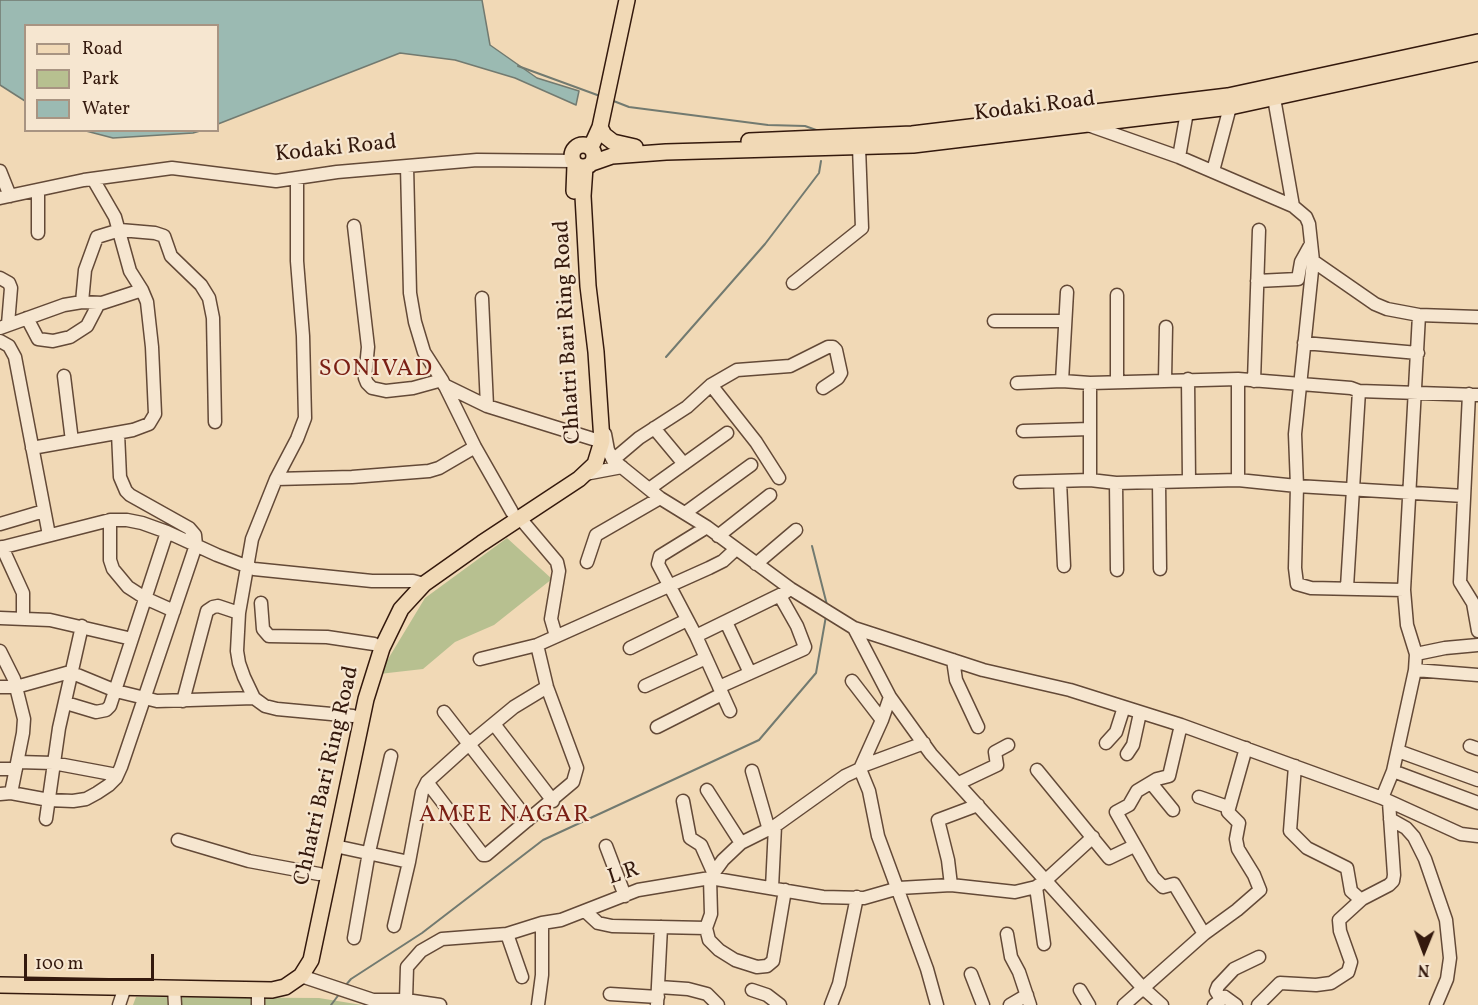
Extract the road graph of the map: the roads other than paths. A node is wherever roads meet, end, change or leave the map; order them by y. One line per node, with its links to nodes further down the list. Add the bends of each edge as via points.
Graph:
1 (618, 0): 12 (main road, Chhatri Bari Ring Road)
2 (627, 0): 9 (main road, Chhatri Bari Ring Road)
3 (1478, 42): 10 (main road, Kodaki Road, via 1228,96 912,134)
4 (1478, 53): 5 (main road, Kodaki Road)
5 (1274, 98): 6 (main road, Kodaki Road); 21 (street)
6 (1230, 107): 7 (main road, Kodaki Road); 15 (street)
7 (1187, 112): 8 (main road, Kodaki Road); 13 (street)
8 (1087, 124): 11 (main road, Kodaki Road, via 913,145); 13 (street)
9 (600, 127): 10 (main road, Kodaki Road, via 613,142); 12 (main road, Chhatri Bari Ring Road)
10 (635, 147): 12 (main road, Kodaki Road)
11 (859, 147): 12 (main road, Kodaki Road); 30 (street, via 862,228)
12 (583, 157): 14 (street, Kodaki Road); 64 (main road, Chhatri Bari Ring Road, via 587,275); 71 (main road, Chhatri Bari Ring Road, via 574,195)
13 (1179, 157): 15 (street)
14 (406, 166): 17 (street, Kodaki Road); 54 (street, via 410,293 424,352)
15 (1213, 171): 21 (street)
16 (0, 173): 20 (street)
17 (297, 178): 18 (street, Kodaki Road, via 276,181 171,168); 80 (street, via 304,418)
18 (93, 179): 19 (street, Kodaki Road); 23 (street)
19 (38, 190): 20 (street, Kodaki Road); 25 (street)
20 (5, 197)
21 (1293, 206): 26 (street, via 1306,217)
22 (354, 226): 54 (street, via 368,346 367,383 386,391)
23 (120, 230): 31 (street, via 130,271); 35 (street, via 95,240 85,270); 65 (street, via 164,236 171,256 209,298 213,318)
24 (1259, 230): 29 (street)
25 (38, 233)
26 (1311, 244): 27 (street); 29 (street, via 1301,262 1298,279)
27 (1313, 261): 37 (street, via 1375,304); 45 (street)
28 (0, 278): 42 (street, via 12,288)
29 (1257, 281): 53 (street)
30 (793, 283)
31 (142, 290): 36 (street); 69 (street, via 148,315 155,414 145,426)
32 (1067, 292): 41 (street)
33 (1117, 296): 52 (street)
34 (482, 298): 63 (street)
35 (82, 302): 36 (street); 39 (street)
36 (99, 303): 39 (street, via 87,326 70,337 53,341 38,339)
37 (1419, 315): 38 (street); 46 (street)
38 (1478, 317)
39 (27, 318): 42 (street)
40 (994, 321): 41 (street)
41 (1065, 321): 51 (street)
42 (4, 326)
43 (1166, 327): 50 (street)
44 (0, 341): 74 (street, via 9,346 15,357)
45 (1304, 344): 46 (street); 58 (street)
46 (1418, 353): 61 (street)
47 (64, 376): 72 (street)
48 (1188, 379): 49 (street); 50 (street); 84 (street)
49 (1238, 379): 53 (street); 82 (street)
50 (1165, 380): 52 (street)
51 (1062, 381): 55 (street); 56 (street)
52 (1117, 381): 56 (street)
53 (1254, 381): 58 (street)
54 (443, 382): 63 (street); 73 (street)
55 (1017, 383)
56 (1090, 383): 67 (street)
57 (711, 385): 59 (street, via 737,370 790,366 833,347 841,373); 66 (street, via 687,407); 79 (street, via 756,442)
58 (1299, 385): 60 (street); 88 (street, via 1295,434)
59 (823, 388)
60 (1359, 391): 61 (street); 90 (street)
61 (1415, 392): 62 (street); 91 (street)
62 (1473, 395): 93 (street)
63 (487, 406): 71 (street)
64 (600, 409): 75 (street, via 608,450); 78 (main road, Chhatri Bari Ring Road, via 602,441 595,464)
65 (215, 422)
66 (654, 428): 75 (street); 76 (street)
67 (1090, 429): 68 (street); 81 (street)
68 (1023, 431)
69 (118, 433): 72 (street); 105 (street, via 120,477 126,491 189,528)
70 (728, 433): 76 (street)
71 (593, 440): 97 (main road, Chhatri Bari Ring Road, via 587,459 574,472)
72 (72, 441): 74 (street)
73 (475, 447): 80 (street, via 429,471); 97 (street)
74 (32, 448): 95 (street)
75 (618, 463): 78 (street); 89 (street)
76 (684, 464): 89 (street)
77 (750, 465): 96 (street)
78 (585, 474): 97 (main road, Chhatri Bari Ring Road)
79 (778, 478)
80 (276, 479): 111 (street, via 252,539)
81 (1090, 480): 83 (street); 87 (street)
82 (1238, 480): 84 (street); 88 (street)
83 (1060, 481): 85 (street); 110 (street)
84 (1189, 481): 86 (street)
85 (1020, 482)
86 (1159, 482): 87 (street); 112 (street)
87 (1116, 483): 113 (street)
88 (1297, 486): 90 (street); 116 (street, via 1297,584 1311,588)
89 (649, 489): 94 (street)
90 (1353, 489): 91 (street); 116 (street)
91 (1409, 493): 93 (street); 117 (street)
92 (770, 495): 104 (street)
93 (1464, 496): 129 (street, via 1460,582 1473,603)
94 (660, 498): 96 (street); 108 (street, via 596,535)
95 (44, 511): 99 (street); 103 (street)
96 (685, 513): 100 (street)
97 (516, 514): 114 (main road, Chhatri Bari Ring Road); 130 (street, via 557,562 552,619)
98 (110, 520): 102 (street, via 142,522); 103 (street); 119 (street, via 113,569 128,587)
99 (0, 524)
100 (707, 527): 104 (street); 115 (street, via 660,556 658,564)
101 (796, 530): 109 (street)
102 (167, 532): 105 (street); 119 (street)
103 (49, 535): 106 (street)
104 (718, 536): 107 (street)
105 (196, 545): 111 (street); 121 (street)
106 (1, 548): 124 (street, via 23,593)
107 (736, 549): 109 (street); 115 (street, via 716,564)
108 (587, 562)
109 (756, 564): 118 (street)
110 (1064, 566)
111 (248, 567): 114 (street, via 372,581); 122 (street)
112 (1160, 569)
113 (1117, 570)
114 (419, 582): 133 (main road, Chhatri Bari Ring Road, via 394,603); 208 (main road, Chhatri Bari Ring Road, via 382,648 366,699)
115 (668, 585): 125 (street); 130 (street)
116 (1347, 587): 117 (street)
117 (1404, 590): 138 (street, via 1407,625)
118 (786, 593): 126 (street); 128 (street); 144 (street, via 806,647)
119 (145, 598): 121 (street); 132 (street)
120 (261, 603): 133 (street, via 263,629 269,636 327,637)
121 (174, 611): 155 (street)
122 (239, 613): 154 (street, via 239,663); 156 (street, via 218,606 207,612)
123 (0, 618): 124 (street)
124 (23, 618): 127 (street)
125 (687, 620): 131 (street); 136 (street)
126 (726, 622): 131 (street); 144 (street)
127 (82, 626): 132 (street); 143 (street)
128 (854, 628): 141 (street); 153 (street)
129 (1478, 631)
130 (556, 636): 134 (street)
131 (696, 636): 139 (street)
132 (132, 639): 152 (street)
133 (374, 644): 162 (main road, Chhatri Bari Ring Road)
134 (537, 645): 140 (street); 150 (street)
135 (1478, 645): 138 (street)
136 (630, 648)
137 (0, 651): 149 (street)
138 (1416, 654): 142 (street)
139 (706, 658): 147 (street); 151 (street)
140 (480, 659)
141 (953, 660): 158 (street); 167 (street, via 956,680)
142 (1415, 670): 145 (street); 173 (street)
143 (70, 672): 149 (street); 152 (street); 157 (street)
144 (750, 673): 151 (street)
145 (1478, 675)
146 (852, 681): 163 (street)
147 (645, 686)
148 (0, 687): 149 (street)
149 (16, 687): 177 (street, via 24,719)
150 (547, 687): 164 (street, via 514,706); 194 (street, via 577,768 573,782)
151 (720, 690): 159 (street); 166 (street)
152 (116, 691): 155 (street); 157 (street, via 110,706 101,712)
153 (890, 697): 163 (street); 168 (street)
154 (254, 698): 156 (street); 162 (street, via 277,709)
155 (143, 699): 156 (street); 184 (street)
156 (183, 701)
157 (66, 702): 176 (street)
158 (1124, 707): 161 (street); 169 (street, via 1116,732)
159 (730, 711)
160 (444, 712): 170 (street)
161 (1140, 713): 165 (street); 174 (street)
162 (352, 716): 213 (main road, Chhatri Bari Ring Road)
163 (882, 720): 179 (street)
164 (494, 724): 170 (street); 194 (street)
165 (1181, 725): 172 (street); 188 (street, via 1169,776)
166 (657, 727)
167 (978, 727)
168 (924, 743): 179 (street); 187 (street)
169 (1106, 743)
170 (468, 745): 186 (street); 202 (street)
171 (1008, 745): 187 (street, via 995,752 997,765)
172 (1246, 748): 178 (street); 198 (street)
173 (1398, 751): 183 (street); 185 (street)
174 (1127, 754)
175 (391, 756): 211 (street)
176 (53, 763): 177 (street); 184 (street); 192 (street)
177 (17, 765): 180 (street); 190 (street)
178 (1295, 766): 193 (street); 222 (street, via 1290,831 1307,848 1347,867 1351,891)
179 (861, 767): 203 (street); 218 (street, via 878,836)
180 (0, 769)
181 (1037, 770): 205 (street)
182 (752, 771): 203 (street)
183 (1393, 771): 193 (street); 196 (street)
184 (117, 775): 192 (street, via 110,785 86,799)
185 (1478, 780)
186 (427, 782): 202 (street, via 483,855); 212 (street)
187 (959, 783): 197 (street)
188 (1150, 783): 199 (street); 210 (street, via 1134,794 1129,805 1116,811)
189 (707, 790): 207 (street)
190 (6, 794): 192 (street)
191 (1198, 797): 198 (street)
192 (49, 800): 200 (street)
193 (1386, 800): 201 (street); 204 (street, via 1461,834)
194 (553, 801): 202 (street)
195 (683, 801): 214 (street, via 690,838 701,845)
196 (1478, 803)
197 (978, 805): 215 (street); 216 (street, via 938,820)
198 (1228, 807): 230 (street, via 1239,823 1238,849 1260,890)
199 (1173, 810)
200 (46, 819)
201 (1390, 819): 222 (street, via 1393,881); 265 (street, via 1414,837 1446,920 1450,958 1447,979)
202 (528, 820)
203 (772, 828): 207 (street); 219 (street)
204 (1478, 836)
205 (1093, 837): 210 (street, via 1109,858); 215 (street, L R)
206 (178, 840): 213 (street, via 249,861)
207 (741, 843): 214 (street)
208 (335, 846): 211 (street); 236 (main road, Chhatri Bari Ring Road, via 311,960)
209 (606, 846): 220 (street)
210 (1134, 846): 230 (street, via 1163,887 1174,884)
211 (369, 852): 212 (street); 231 (street)
212 (409, 862): 225 (street)
213 (319, 874): 234 (main road, Chhatri Bari Ring Road, via 302,957 295,970 281,978 270,981)
214 (712, 875): 219 (street, L R); 220 (street, L R); 227 (street, via 711,914)
215 (1046, 880): 217 (street, L R); 240 (street)
216 (951, 885): 217 (street, L R, via 1015,892); 218 (street, L R)
217 (1036, 887): 232 (street)
218 (899, 888): 221 (street, L R); 257 (street)
219 (779, 889): 221 (street, L R, via 823,897); 227 (street, via 773,961 767,966 735,960 709,940)
220 (625, 896): 223 (street, L R)
221 (856, 897): 256 (street, via 839,984)
222 (1361, 900): 264 (street, via 1339,920 1351,962 1348,972 1331,983 1280,983)
223 (585, 911): 224 (street, L R); 226 (street, via 598,923 612,926)
224 (542, 923): 228 (street, L R); 253 (street)
225 (394, 926)
226 (661, 927): 227 (street); 245 (street)
227 (706, 928)
228 (507, 934): 237 (street); 247 (street, L R, via 442,939 421,951 407,967)
229 (1007, 934): 248 (street, via 1011,957)
230 (1204, 934): 240 (street)
231 (354, 938)
232 (1044, 944)
233 (1259, 957): 249 (street, via 1234,969 1218,986)
234 (0, 975)
235 (971, 975): 258 (street)
236 (301, 976): 246 (main road); 247 (street, via 373,1000)
237 (522, 977)
238 (0, 985): 239 (main road)
239 (125, 987): 241 (main road); 250 (street)
240 (1142, 987): 261 (street); 262 (street)
241 (174, 988): 246 (main road); 251 (street)
242 (752, 990): 255 (street)
243 (1080, 990): 260 (street)
244 (610, 994): 245 (street)
245 (658, 996): 254 (street, via 688,989 707,994)
246 (258, 997)
247 (406, 1000): 252 (street)
248 (1029, 1000): 259 (street)
249 (1218, 1002): 263 (street, via 1225,997)
250 (119, 1005)
251 (175, 1005)
252 (440, 1005)
253 (538, 1005)
254 (718, 1005)
255 (780, 1005)
256 (831, 1005)
257 (937, 1005)
258 (982, 1005)
259 (1010, 1005)
260 (1089, 1005)
261 (1124, 1005)
262 (1162, 1005)
263 (1236, 1005)
264 (1258, 1005)
265 (1436, 1005)

